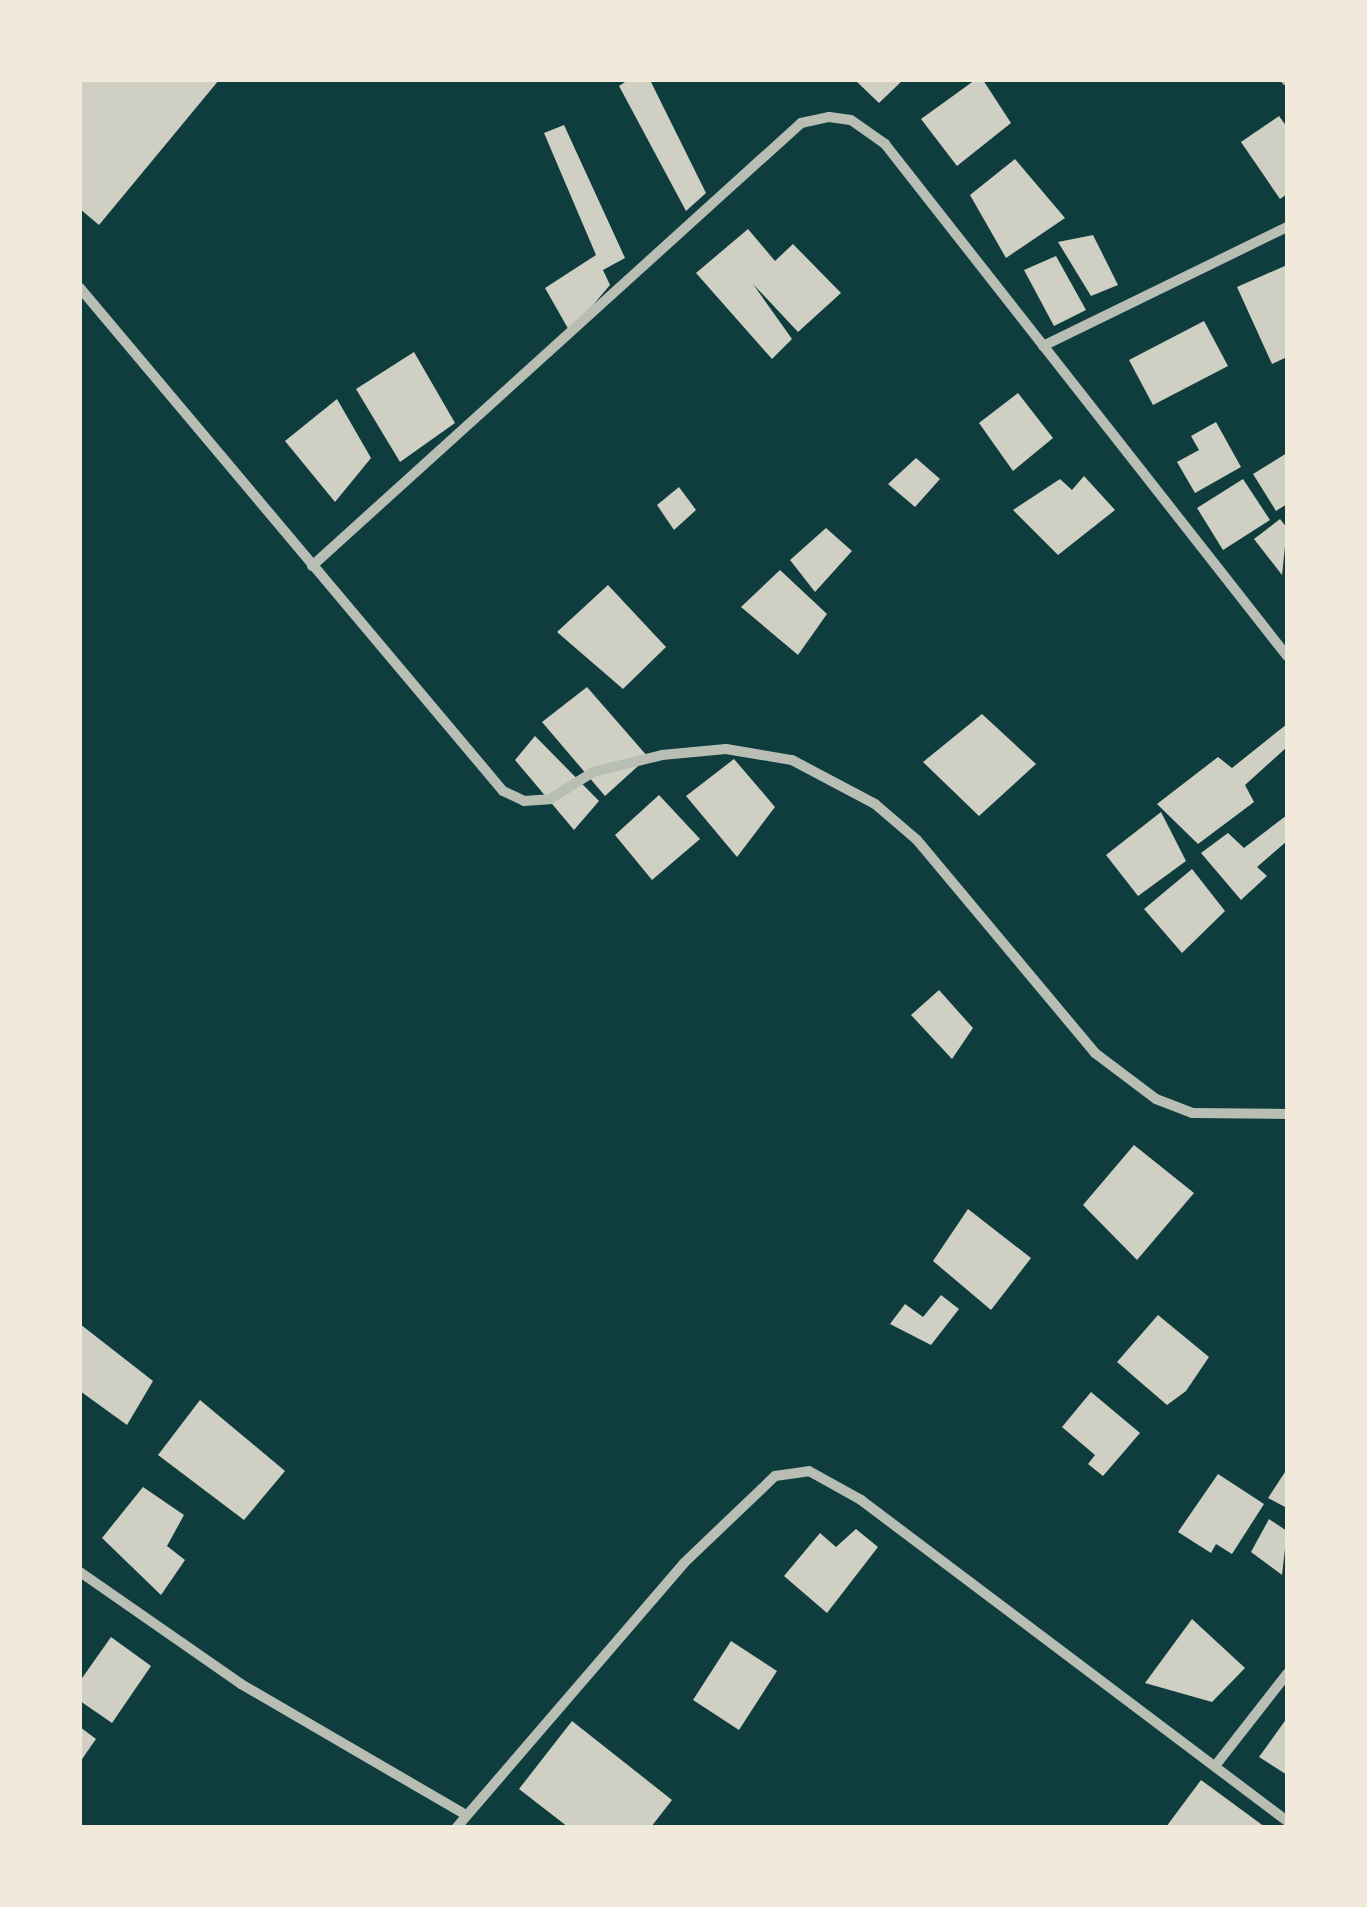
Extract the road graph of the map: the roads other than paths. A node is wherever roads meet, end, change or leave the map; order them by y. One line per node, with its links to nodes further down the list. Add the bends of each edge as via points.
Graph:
1 (1287, 227): 3 (street)
2 (80, 288): 4 (street)
3 (1043, 346): 4 (street, via 886,144 852,120 801,124); 5 (street)
4 (312, 566): 6 (street, via 503,791 524,800 550,799 593,772 662,754 726,749 792,760 875,804 917,840 1095,1052 1156,1099 1192,1113)
5 (1287, 656)
6 (1287, 1114)
7 (80, 1572): 10 (street, via 241,1684)
8 (1287, 1674): 9 (street)
9 (1215, 1766): 10 (street, via 861,1500 819,1475 790,1472 775,1476 684,1564); 11 (street)
10 (466, 1815): 12 (street)
11 (1287, 1821)
12 (457, 1827)

